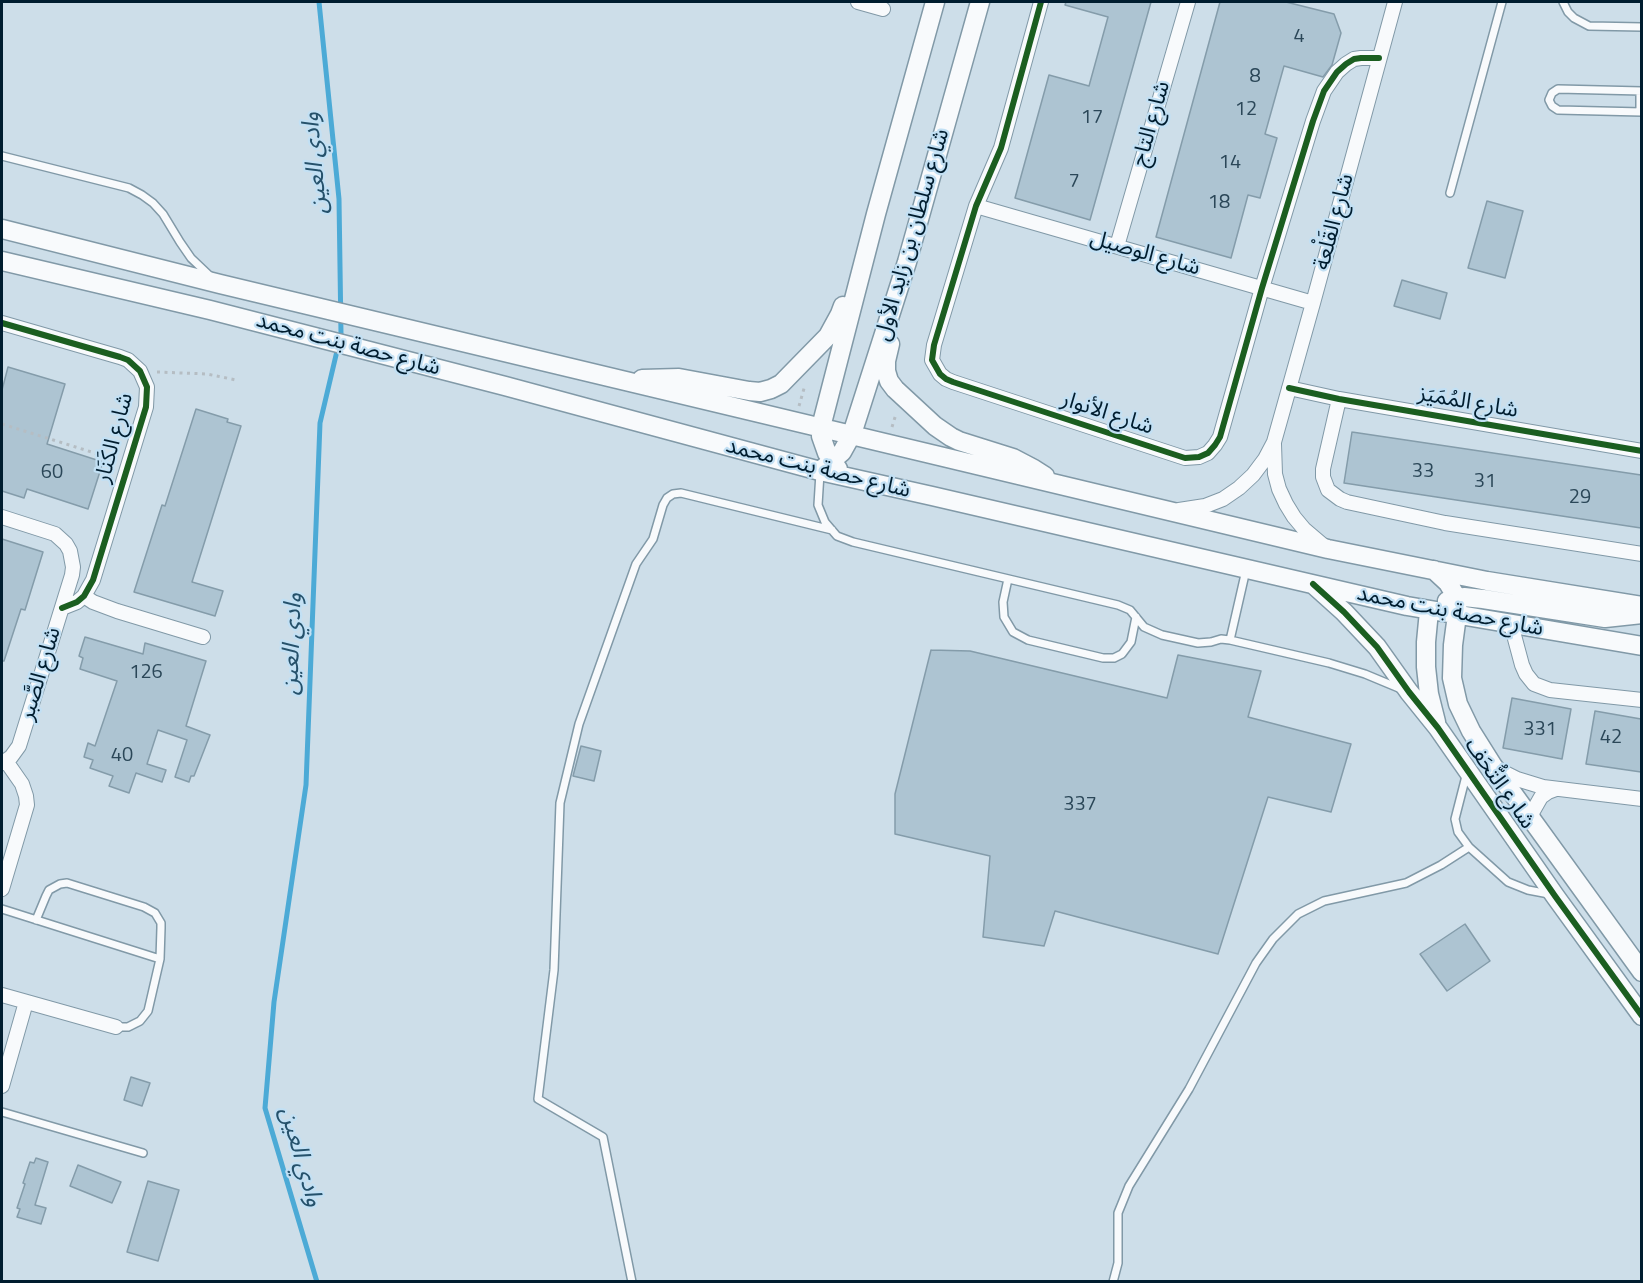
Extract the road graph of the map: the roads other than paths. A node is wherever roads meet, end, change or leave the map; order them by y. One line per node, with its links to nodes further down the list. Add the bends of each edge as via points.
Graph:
1 (858, 2): 9 (street)
2 (935, 2): 17 (main road, شارع سلطان بن زايد الأول)
3 (980, 2): 21 (main road, شارع سلطان بن زايد الأول)
4 (1041, 2): 16 (street, شارع الأنوار, via 1001,148)
5 (1188, 2): 19 (street, شارع التاج)
6 (1395, 2): 11 (street, شارع القَلْعة)
7 (1502, 2): 15 (lane)
8 (1563, 2): 10 (lane, via 1574,18 1589,26)
9 (883, 9)
10 (1641, 27)
11 (1379, 58): 23 (street, شارع الأنوار, via 1354,59 1337,72 1324,91); 24 (street, شارع القَلْعة)
12 (1641, 91): 13 (lane); 13 (lane, via 1558,89 1549,100 1558,110)
13 (1641, 112)
14 (2, 156): 22 (lane, via 116,184 142,195 162,214 191,258)
15 (1450, 193)
16 (976, 206): 19 (street, شارع الوصيل); 23 (street, شارع الأنوار, via 932,352 940,374 953,382 1174,456 1199,457 1208,453 1220,437)
17 (876, 214): 26 (main road, via 863,239 835,325 781,384 760,392 679,378); 29 (main road, شارع سلطان بن زايد الأول)
18 (2, 229): 22 (main road, شارع حصة بنت محمد)
19 (1117, 246): 23 (street, شارع الوصيل)
20 (2, 261): 33 (main road, شارع حصة بنت محمد)
21 (907, 262): 30 (main road, شارع سلطان بن زايد الأول); 34 (main road, via 903,304 886,361 889,381 951,437 1018,460)
22 (220, 284): 26 (main road, شارع حصة بنت محمد)
23 (1262, 288): 24 (street, شارع الوصيل)
24 (1313, 303): 27 (street, شارع القَلْعة)
25 (2, 322): 44 (street, شارع الكَنَار, via 128,360 140,371 147,387 146,407 129,464 93,580)
26 (628, 381): 29 (main road, شارع حصة بنت محمد)
27 (1289, 388): 28 (street, شارع المُمَيَز); 31 (street, شارع القَلْعة)
28 (1339, 399): 32 (street, شارع المُمَيَز); 39 (street, via 1323,477 1328,490 1340,499 1445,522)
29 (821, 427): 30 (main road, شارع حصة بنت محمد); 33 (main road, شارع سلطان بن زايد الأول)
30 (852, 434): 33 (main road, شارع سلطان بن زايد الأول, via 846,447); 34 (main road, شارع حصة بنت محمد)
31 (1274, 442): 35 (street, شارع القَلْعة, via 1253,475 1223,499 1205,506); 38 (street, شارع القَلْعة, via 1275,474 1286,504 1304,529)
32 (1641, 451)
33 (825, 466): 37 (lane, via 818,505); 40 (main road, شارع حصة بنت محمد, via 846,477)
34 (1053, 483): 35 (main road, شارع حصة بنت محمد)
35 (1167, 511): 38 (main road, شارع حصة بنت محمد)
36 (2, 517): 47 (street, شارع الصَّبر, via 55,534 66,544 73,567)
37 (832, 530): 42 (lane, via 853,542); 79 (lane, via 681,493 667,498 653,539 636,564 579,724 560,802 554,970 538,1099 603,1137)
38 (1328, 549): 41 (main road, شارع حصة بنت محمد)
39 (1641, 554)
40 (1246, 570): 43 (main road, شارع حصة بنت محمد); 53 (lane)
41 (1434, 570): 45 (main road, شارع حصة بنت محمد); 46 (main road, via 1448,583)
42 (1008, 579): 50 (lane, via 1118,605); 50 (lane, via 1004,617 1012,632 1028,640 1114,658 1131,642)
43 (1312, 584): 48 (main road, شارع حصة بنت محمد); 55 (main road, شارع التُّحَف, via 1365,632)
44 (84, 596): 47 (street); 52 (street, via 117,611)
45 (1641, 606)
46 (1457, 607): 48 (main road, شارع حصة بنت محمد); 49 (main road, via 1483,598 1596,617); 51 (main road, شارع حصة بنت محمد); 59 (main road, شارع التُّحَف, via 1454,687 1471,731)
47 (62, 608): 58 (street, شارع الصَّبر, via 19,746)
48 (1429, 611): 57 (main road, via 1426,667)
49 (1641, 614)
50 (1136, 617): 53 (lane, via 1144,627 1162,635 1198,643)
51 (1511, 624): 54 (main road, شارع حصة بنت محمد); 56 (street, via 1522,665 1534,684 1550,690)
52 (203, 637)
53 (1230, 640): 55 (lane, via 1329,663)
54 (1641, 646)
55 (1409, 692): 57 (main road, شارع التُّحَف)
56 (1641, 700)
57 (1438, 728): 60 (main road, شارع التُّحَف)
58 (4, 762): 65 (street, via 22,784 27,805)
59 (1493, 766): 61 (street, via 1523,781); 63 (main road, شارع التُّحَف)
60 (1468, 770): 64 (lane, via 1455,819); 66 (main road, شارع التُّحَف)
61 (1556, 789): 62 (street); 63 (street, via 1541,797)
62 (1641, 799)
63 (1532, 819): 70 (main road, شارع التُّحَف)
64 (1469, 847): 66 (lane, via 1508,882); 80 (lane, via 1406,883 1324,901 1298,914 1273,939 1129,1186 1118,1213 1118,1263)
65 (2, 889)
66 (1555, 896): 73 (main road, شارع التُّحَف)
67 (2, 909): 68 (lane)
68 (36, 920): 69 (lane); 69 (lane, via 49,890 67,883 144,906 161,922)
69 (160, 959): 74 (lane, via 144,1016 128,1027)
70 (1641, 972)
71 (2, 994): 72 (street)
72 (26, 1002): 74 (street); 75 (street)
73 (1641, 1016)
74 (116, 1028)
75 (5, 1059): 76 (street)
76 (2, 1086)
77 (2, 1112): 78 (lane)
78 (143, 1153)
79 (632, 1281)
80 (1113, 1281)

